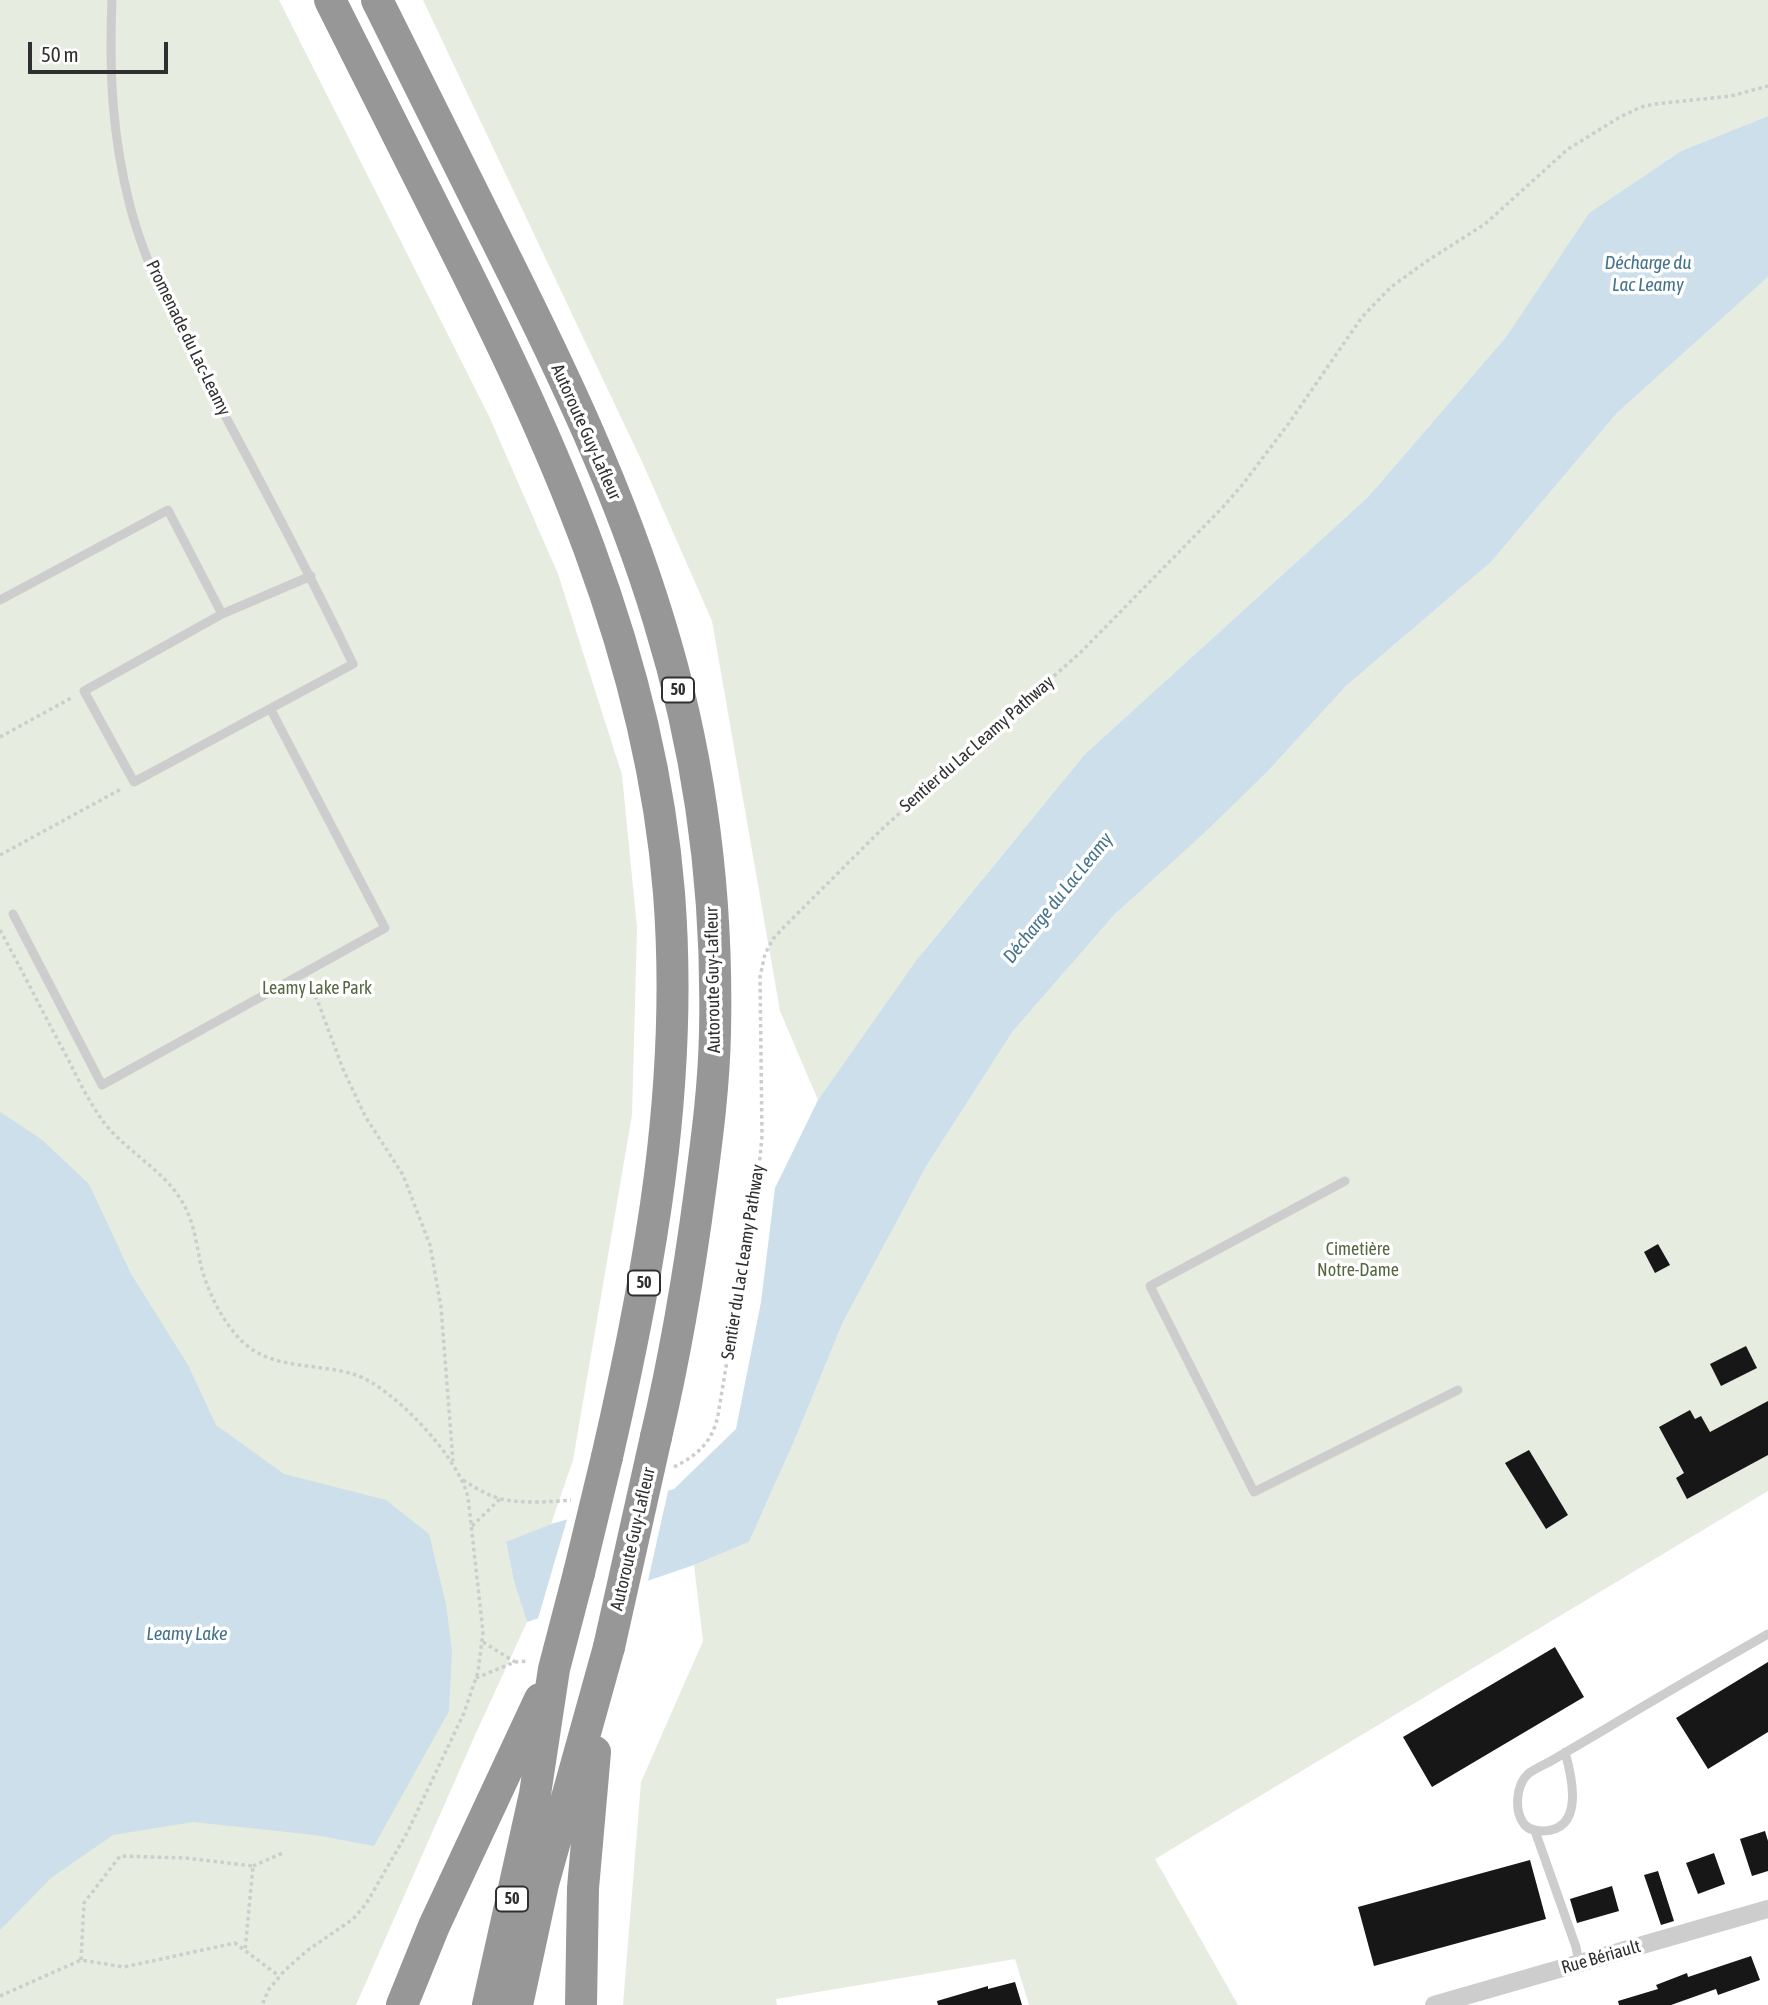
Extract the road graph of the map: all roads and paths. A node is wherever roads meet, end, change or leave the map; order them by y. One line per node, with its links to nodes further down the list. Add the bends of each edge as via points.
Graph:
1 (112, 0): 5 (lane, Promenade du Lac-Leamy, via 112,104 138,231 204,377)
2 (330, 0): 28 (highway, 50, bridge, via 489,317 556,463 627,662 647,745 663,845 672,991 670,1089 648,1265 607,1457)
3 (377, 0): 26 (highway, Autoroute Guy-Lafleur / 50, bridge, via 601,460 660,623 694,762 705,835 715,1011 706,1145 677,1335)
4 (1768, 86): 19 (path, Sentier du Lac Leamy Pathway, via 1731,96 1655,103 1620,117 1568,149 1485,224 1391,287 1362,317 1289,423 1216,514 1087,646 883,828 778,933 765,954 760,977 761,1151 716,1426 694,1456)
5 (311, 576): 7 (lane); 9 (lane, Promenade du Lac-Leamy, via 353,664)
6 (0, 600): 7 (lane, via 168,510)
7 (222, 614): 8 (lane)
8 (84, 691): 10 (path); 11 (lane)
9 (271, 710): 11 (lane); 15 (lane, via 385,928)
10 (0, 737)
11 (134, 782): 12 (path)
12 (0, 855)
13 (13, 914): 15 (lane, via 102,1085)
14 (0, 930): 18 (path, via 99,1117 184,1204 202,1270 232,1331 263,1356 369,1381 400,1403)
15 (303, 973): 18 (path, via 365,1115 403,1175 430,1245 441,1307)
16 (1345, 1181): 17 (lane, via 1150,1286 1254,1492)
17 (1458, 1390)
18 (453, 1463): 20 (path)
19 (666, 1471)
20 (463, 1480): 21 (path); 23 (path)
21 (500, 1499): 22 (path); 23 (path)
22 (577, 1499)
23 (472, 1526): 25 (path)
24 (1768, 1634): 30 (lane)
25 (483, 1642): 27 (path); 29 (path)
26 (608, 1647): 43 (highway, Autoroute Guy-Lafleur / 50, via 543,1884); 44 (highway, via 585,1851)
27 (515, 1662): 28 (path); 29 (path)
28 (541, 1665): 41 (highway); 42 (highway, 50, via 535,1794)
29 (476, 1678): 38 (path, via 429,1791 366,1904)
30 (1565, 1752): 31 (lane, via 1573,1805 1559,1826); 31 (lane, via 1527,1775 1522,1784 1519,1816)
31 (1535, 1831): 37 (lane)
32 (285, 1852): 33 (path)
33 (254, 1866): 35 (path); 36 (path, via 120,1856 84,1903)
34 (1768, 1909): 37 (street, Rue Bériault)
35 (245, 1951): 36 (path, via 235,1943 124,1967); 38 (path)
36 (81, 1961): 39 (path)
37 (1579, 1964): 45 (street, Rue Bériault)
38 (279, 1976): 40 (path)
39 (0, 1996)
40 (262, 2005)
41 (402, 2005)
42 (488, 2005)
43 (517, 2005)
44 (581, 2005)
45 (1434, 2005)

